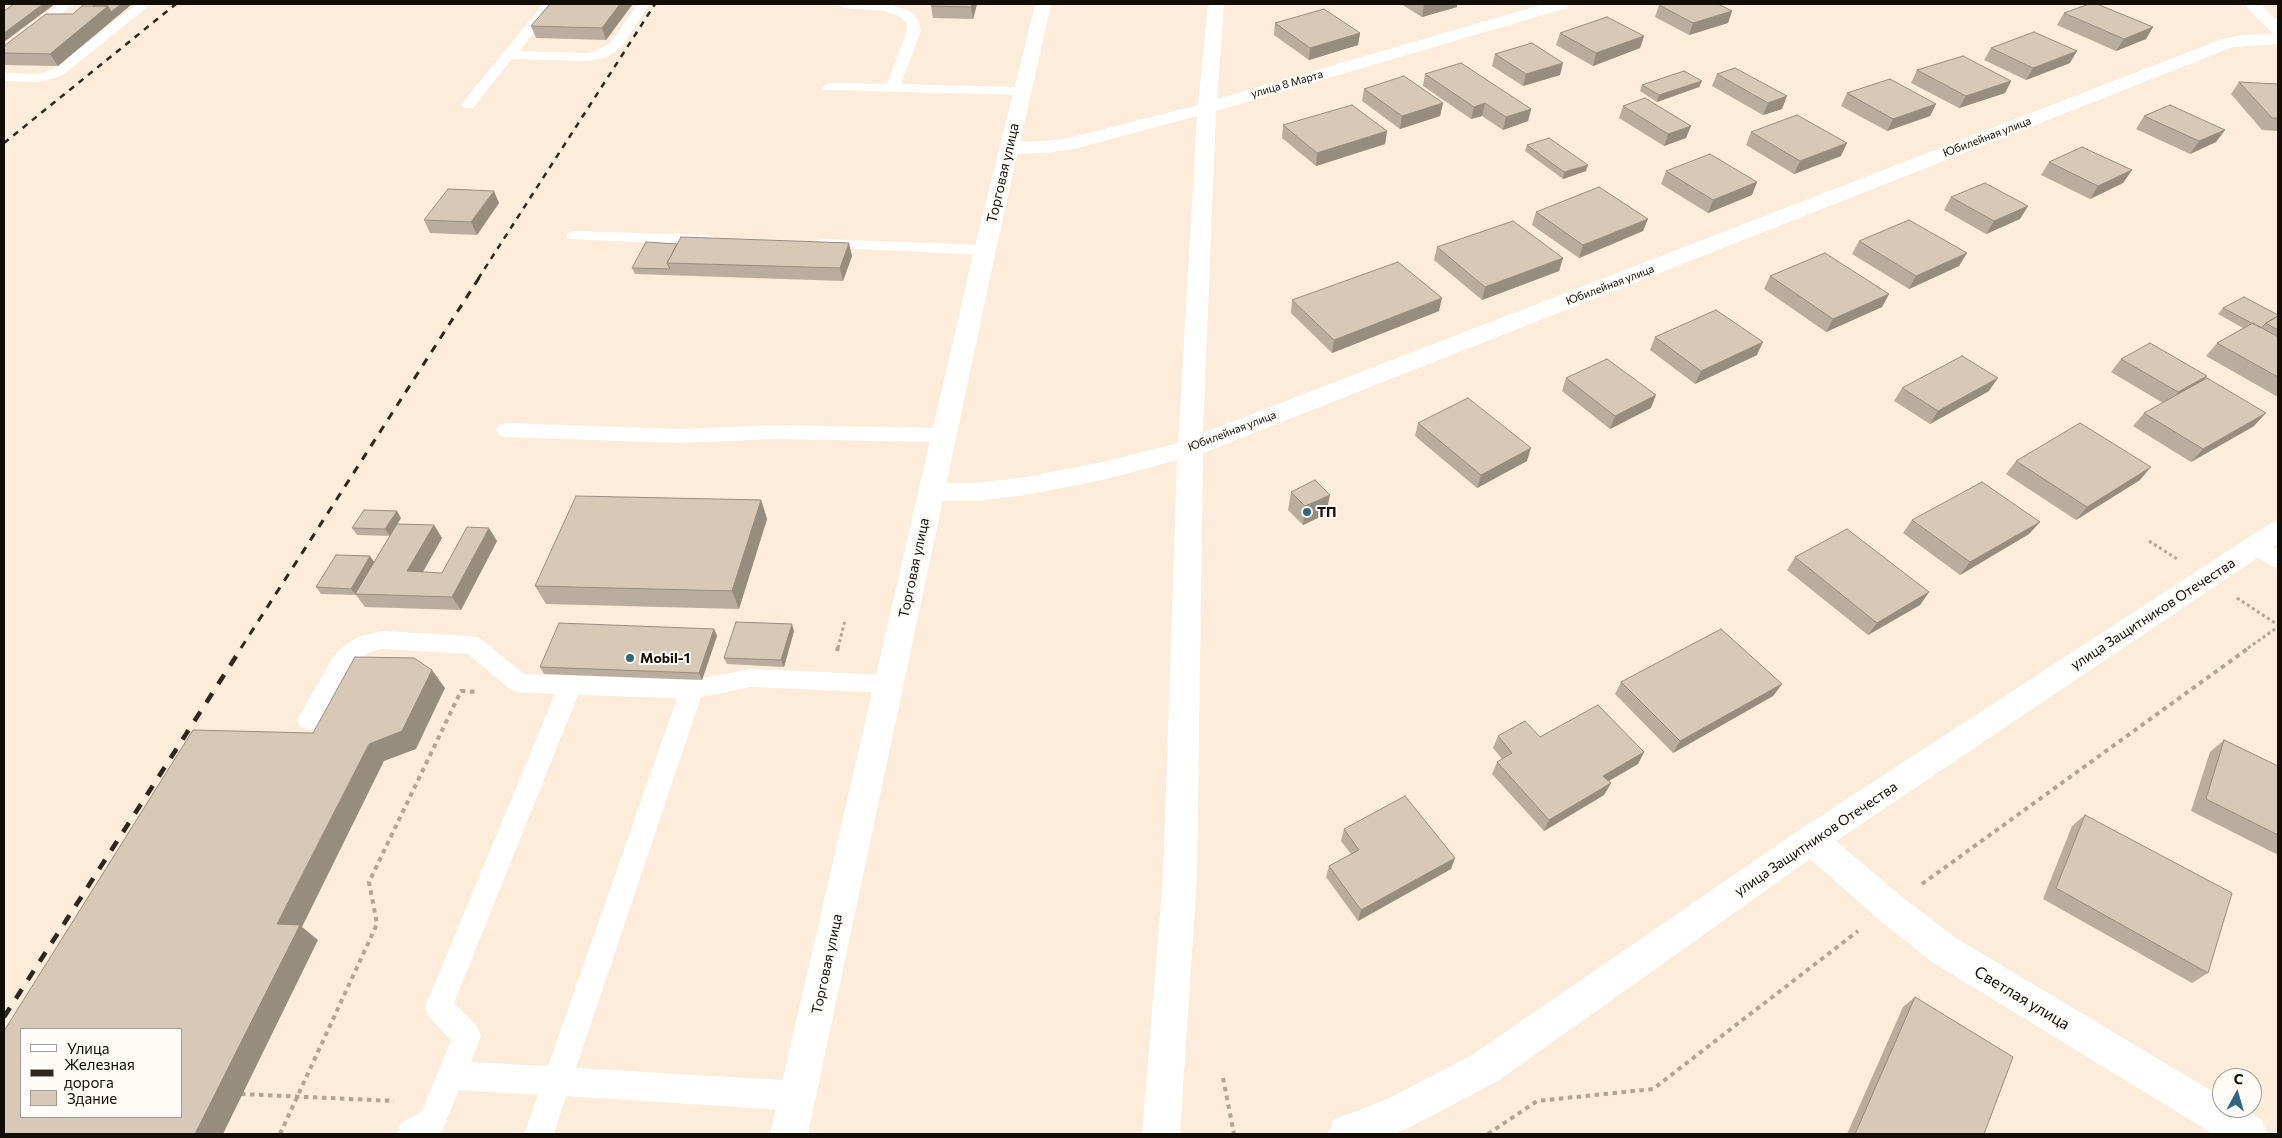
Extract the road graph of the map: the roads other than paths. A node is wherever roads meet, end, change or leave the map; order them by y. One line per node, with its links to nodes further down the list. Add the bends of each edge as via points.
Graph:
1 (67, 4): 11 (lane)
2 (145, 4): 14 (lane, via 58,72 41,78)
3 (550, 4): 13 (lane)
4 (644, 4): 13 (lane, via 615,46 601,54 589,57)
5 (844, 4): 16 (lane, via 887,7 905,14 912,21 914,30)
6 (1043, 4): 17 (street, Торговая улица)
7 (1216, 4): 19 (street)
8 (1561, 4): 19 (street, улица 8 Марта)
9 (2252, 4): 10 (street)
10 (2278, 30)
11 (23, 37)
12 (2278, 39): 27 (street, Юбилейная улица, via 2228,43)
13 (509, 55): 18 (lane)
14 (4, 77)
15 (829, 87): 16 (lane)
16 (893, 88): 17 (lane)
17 (1022, 91): 20 (street, Торговая улица)
18 (468, 106)
19 (1207, 108): 20 (street, улица 8 Марта, via 1074,143); 27 (street)
20 (1010, 148): 24 (street, Торговая улица)
21 (574, 236): 22 (lane)
22 (720, 241)
23 (808, 244): 24 (lane)
24 (985, 250): 26 (street, Торговая улица)
25 (506, 430): 26 (lane, via 683,436 773,432)
26 (943, 435): 28 (street, Торговая улица)
27 (1190, 448): 28 (street, Юбилейная улица, via 1107,470 1026,486 976,492); 41 (street, via 1180,877)
28 (931, 492): 30 (street, Торговая улица)
29 (2271, 546): 34 (street, улица Защитников Отечества)
30 (888, 684): 32 (lane, via 751,678); 37 (street, Торговая улица)
31 (570, 685): 32 (lane); 33 (lane, via 520,683 473,645 382,640 366,643 349,654); 35 (lane, via 439,1006 467,1036)
32 (692, 689): 36 (lane)
33 (309, 720)
34 (1811, 840): 42 (street, улица Защитников Отечества, via 1485,1068 1399,1113); 43 (street, Светлая улица, via 1944,950)
35 (451, 1075): 36 (lane); 38 (lane, via 432,1121)
36 (558, 1081): 37 (lane); 39 (lane)
37 (798, 1096): 40 (street, Торговая улица)
38 (412, 1134)
39 (539, 1134)
40 (789, 1134)
41 (1161, 1134)
42 (1347, 1134)
43 (2248, 1134)

